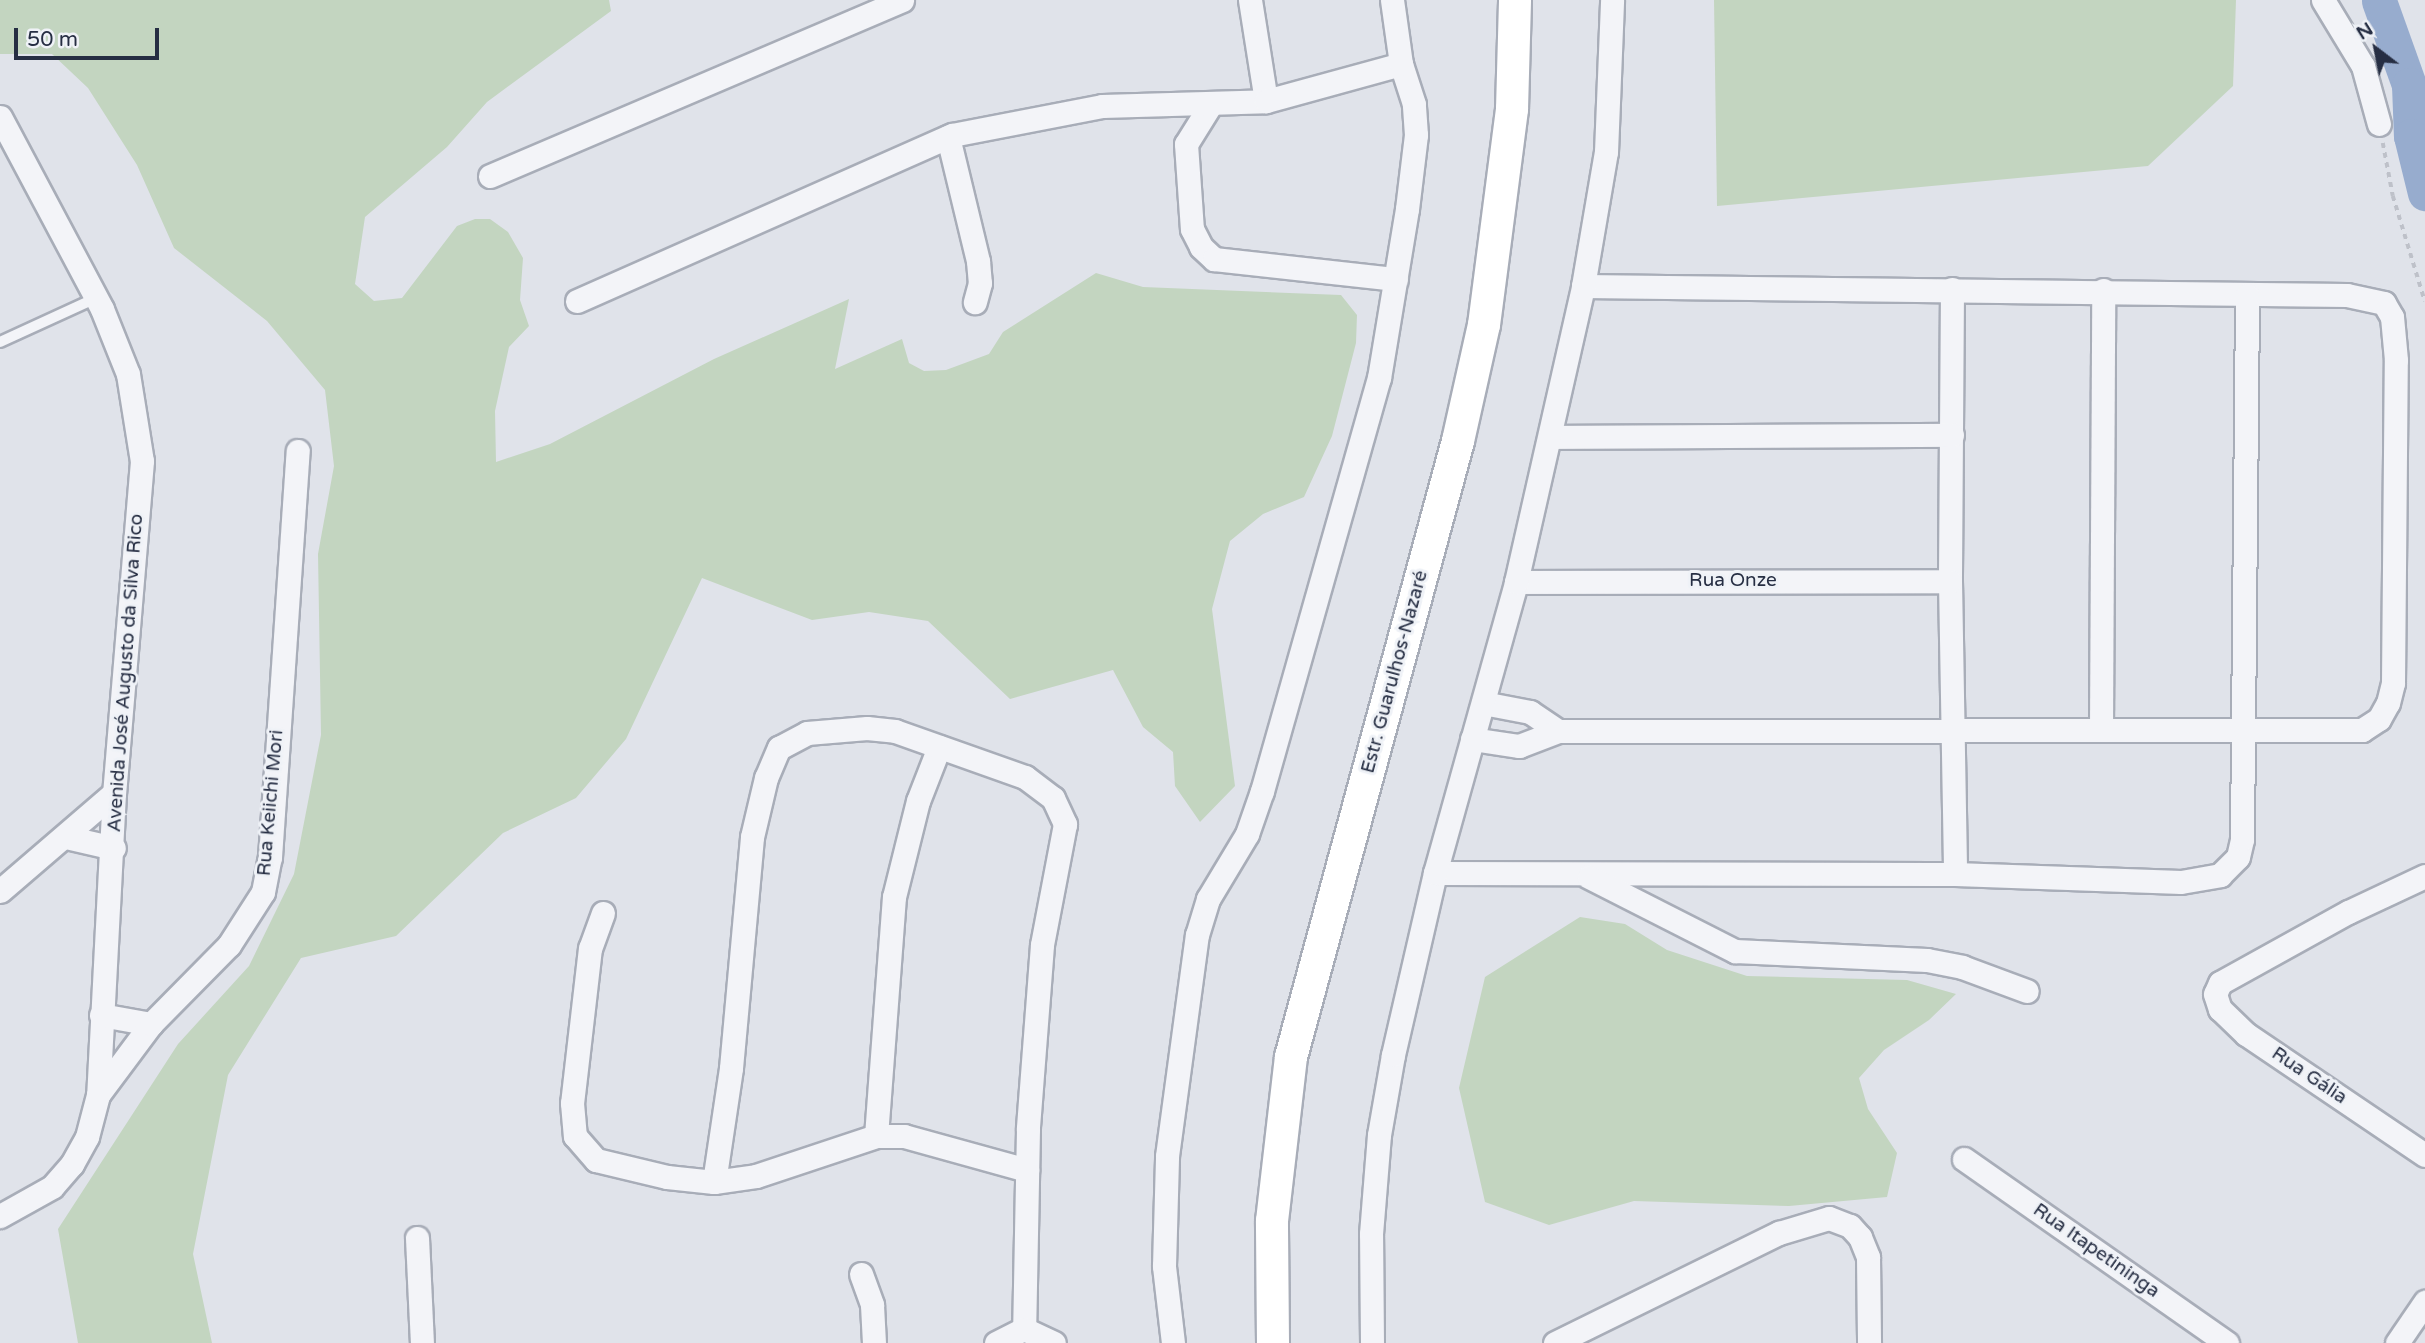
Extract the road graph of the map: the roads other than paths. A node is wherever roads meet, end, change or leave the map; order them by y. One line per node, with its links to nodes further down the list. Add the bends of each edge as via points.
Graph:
1 (902, 0): 13 (street)
2 (1250, 0): 8 (street)
3 (1392, 0): 7 (street)
4 (1515, 0): 63 (main road, Estr. Guarulhos-Nazaré, via 1512,108 1484,325 1458,441 1291,1058 1272,1222)
5 (1612, 0): 15 (street, via 1605,152)
6 (2323, 0): 11 (street, via 2363,66)
7 (1401, 64): 8 (street); 14 (street, via 1414,104 1416,135)
8 (1266, 101): 9 (street)
9 (1211, 104): 12 (street, via 1102,106); 14 (street, via 1186,144 1192,229 1201,247 1214,259)
10 (0, 117): 19 (street, Avenida José Augusto da Silva Rico)
11 (2379, 124)
12 (948, 137): 20 (street); 21 (street, via 978,261 981,283)
13 (490, 176)
14 (1396, 279): 62 (street, via 1379,378 1262,791 1247,834 1208,899 1196,935 1167,1156 1164,1266)
15 (1583, 286): 16 (street); 24 (street)
16 (1952, 289): 17 (street); 23 (street)
17 (2103, 290): 18 (street); 29 (street)
18 (2247, 295): 32 (street); 32 (street, via 2372,297 2384,303 2392,317 2396,360 2393,683 2388,703 2379,719 2362,730)
19 (96, 298): 22 (lane); 35 (street, Avenida José Augusto da Silva Rico, via 128,374 142,461)
20 (577, 301)
21 (975, 302)
22 (0, 342)
23 (1952, 435): 24 (street); 26 (street)
24 (1551, 437): 27 (street)
25 (298, 451): 46 (street, Rua Keiichi Mori, via 270,857 263,892 229,945)
26 (1950, 581): 27 (street, Rua Onze); 31 (street)
27 (1516, 582): 28 (street)
28 (1483, 703): 30 (street, via 1530,712); 33 (street)
29 (2101, 730): 31 (street); 32 (street)
30 (1558, 731): 31 (street); 33 (street, via 1519,746)
31 (1953, 731): 39 (street)
32 (2244, 733): 39 (street, via 2242,839 2238,857 2220,875 2181,882)
33 (1472, 739): 38 (street)
34 (940, 747): 48 (street, via 918,801 894,897); 51 (street, via 1041,785 1061,810 1065,824 1042,945); 52 (street, via 895,731 867,728 794,738 772,760 752,837 731,1068)
35 (114, 793): 36 (street); 37 (street, Avenida José Augusto da Silva Rico)
36 (66, 838): 37 (street); 42 (street)
37 (114, 848): 45 (street, Avenida José Augusto da Silva Rico)
38 (1435, 873): 41 (street); 64 (street, via 1379,1135 1371,1234)
39 (1955, 874): 41 (street)
40 (2425, 876): 49 (street, Rua Gália, via 2348,912 2220,983 2215,994 2230,1021)
41 (1589, 877): 44 (street, via 1735,951 1927,960)
42 (0, 891)
43 (603, 913): 52 (street, via 590,948 572,1103 575,1136 596,1160 667,1177)
44 (2027, 991)
45 (101, 1015): 46 (street); 47 (street, Avenida José Augusto da Silva Rico)
46 (151, 1024): 47 (street, Rua Keiichi Mori)
47 (98, 1095): 53 (street, Avenida José Augusto da Silva Rico, via 87,1137 72,1164 52,1187)
48 (876, 1136): 51 (street, via 916,1139); 52 (street, via 756,1176)
49 (2425, 1155)
50 (1964, 1159): 67 (street, Rua Itapetininga)
51 (1027, 1170): 57 (street)
52 (715, 1182)
53 (0, 1216)
54 (417, 1238): 58 (street)
55 (862, 1274): 59 (street, via 872,1305)
56 (2425, 1302): 68 (street)
57 (1024, 1329): 60 (street); 61 (street, via 1035,1330)
58 (422, 1343)
59 (874, 1343)
60 (996, 1343)
61 (1054, 1343)
62 (1173, 1343)
63 (1273, 1343)
64 (1372, 1343)
65 (1555, 1343): 66 (street, via 1779,1233 1829,1218 1850,1226 1868,1257)
66 (1869, 1343)
67 (2227, 1343)
68 (2397, 1343)

